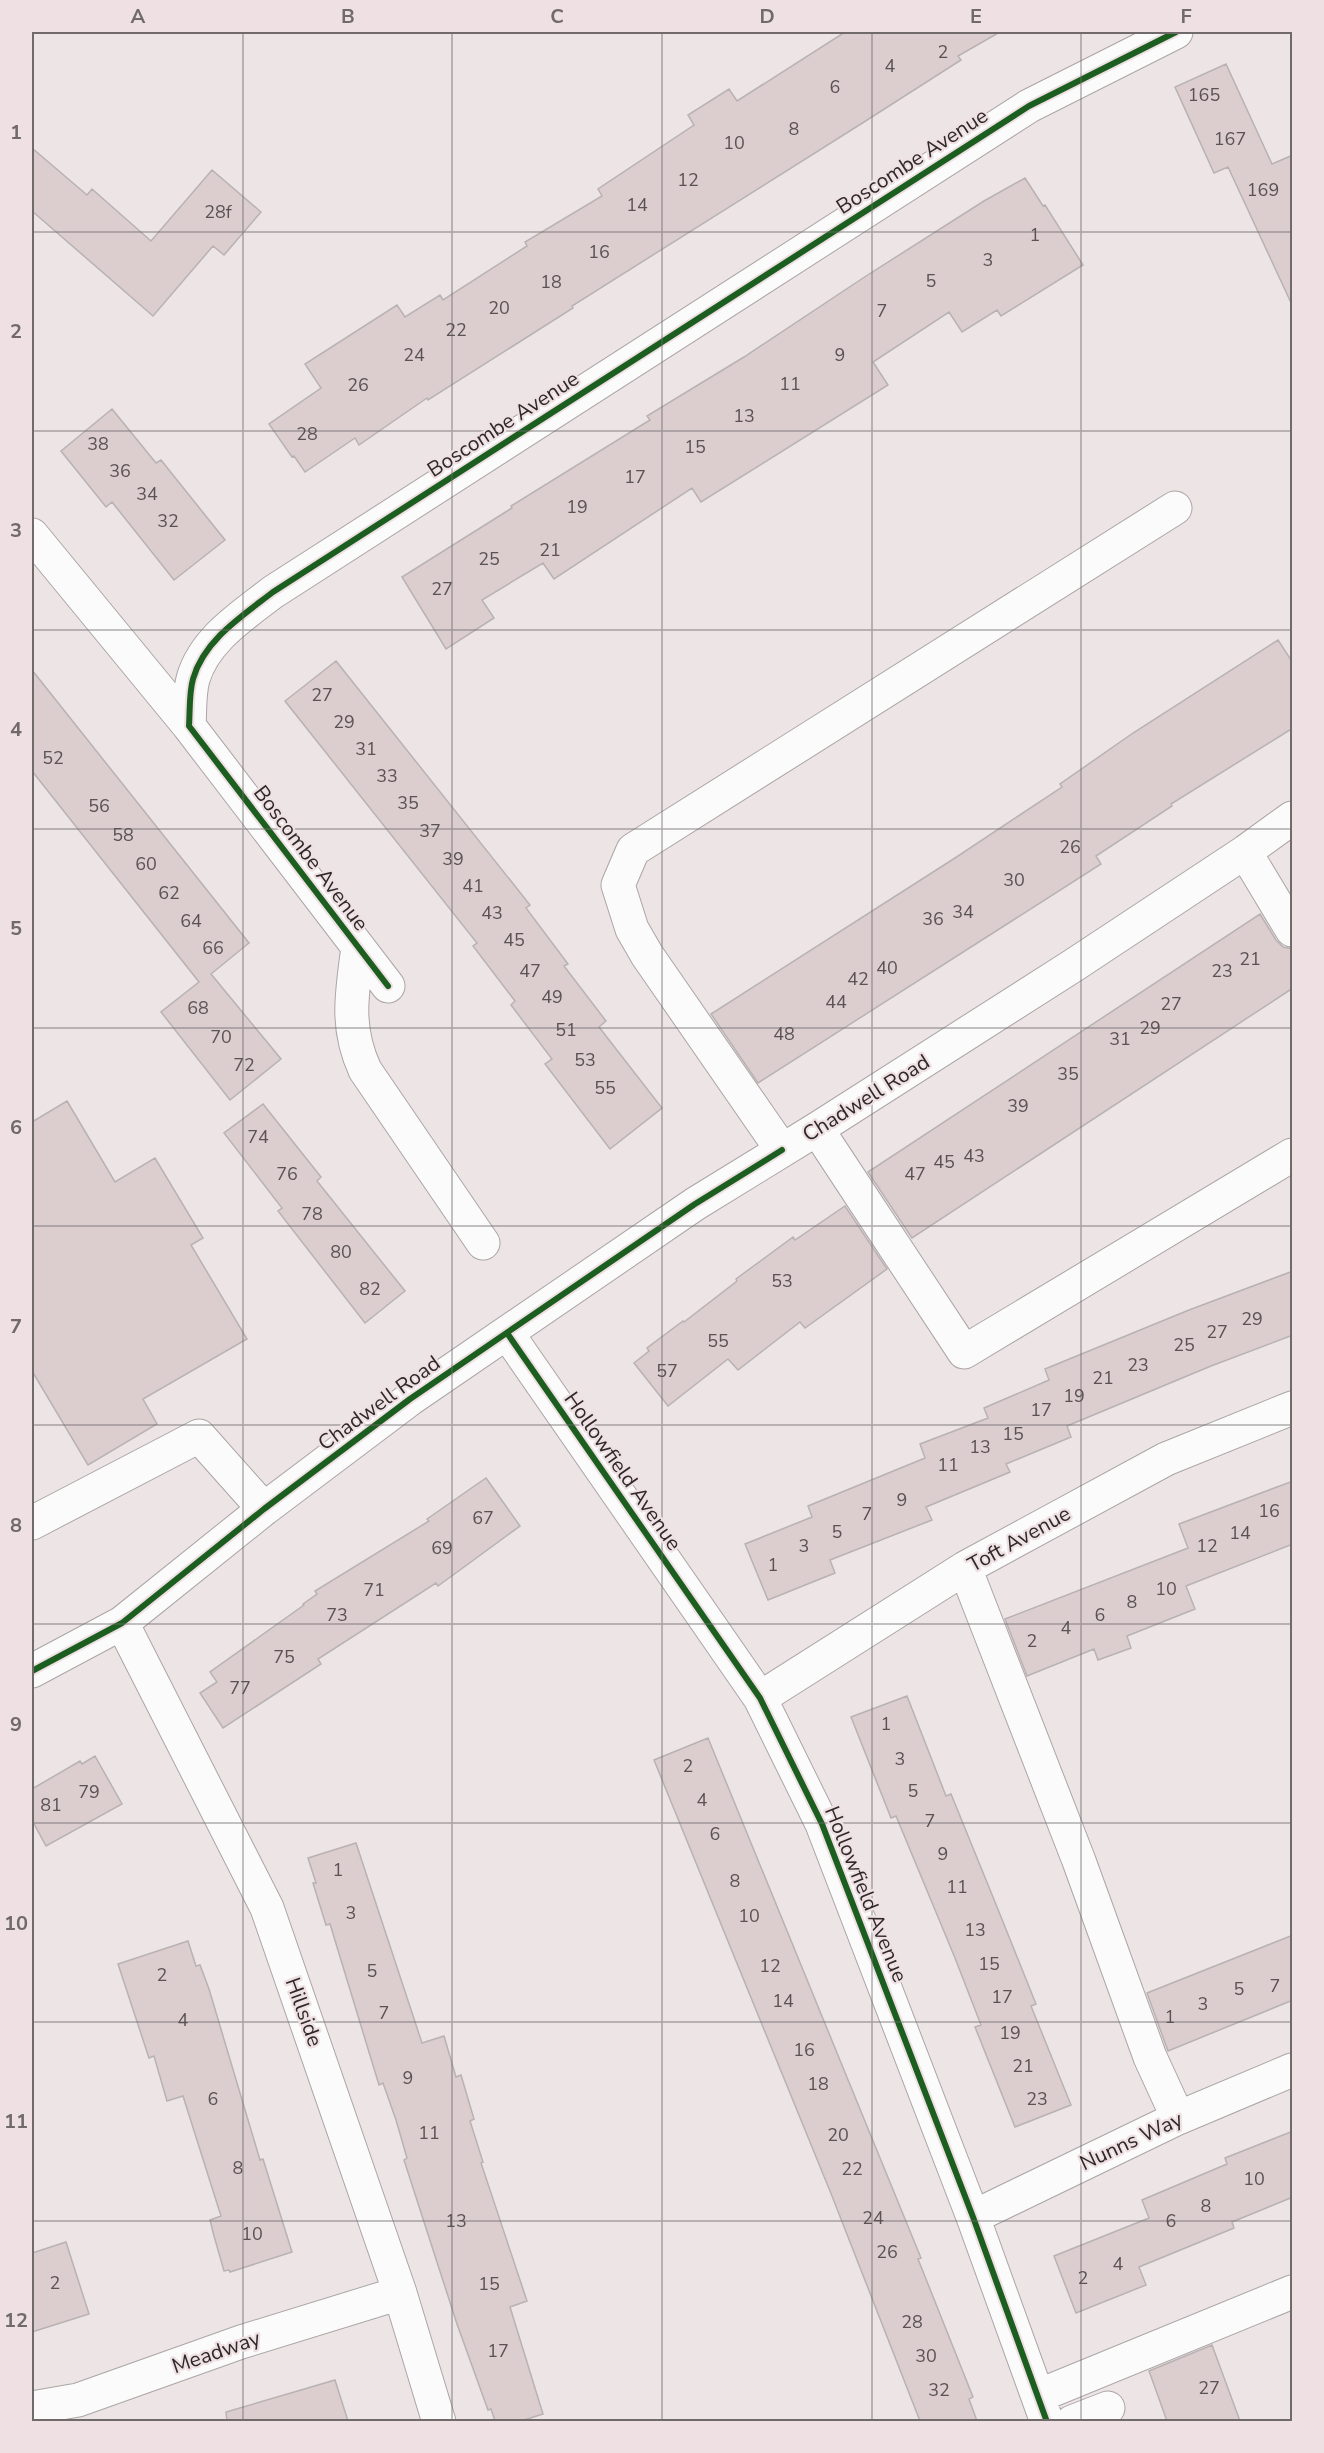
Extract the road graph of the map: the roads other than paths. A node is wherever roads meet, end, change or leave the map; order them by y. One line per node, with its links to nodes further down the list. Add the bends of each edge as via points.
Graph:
1 (1176, 32): 4 (street, Boscombe Avenue, via 1029,106 273,592 207,649 192,680)
2 (1175, 508): 11 (street, via 633,850 618,885 632,929)
3 (32, 535): 4 (street, Boscombe Avenue)
4 (189, 726): 8 (street, Boscombe Avenue)
5 (1293, 818): 6 (street, Chadwell Road)
6 (1245, 852): 7 (street); 10 (street, Chadwell Road)
7 (1293, 930)
8 (358, 947): 9 (street, Boscombe Avenue); 13 (street, via 350,1010 359,1056)
9 (388, 986)
10 (817, 1129): 11 (street, Chadwell Road); 12 (street, via 964,1352)
11 (783, 1150): 14 (street, Chadwell Road, via 695,1204)
12 (1293, 1155)
13 (483, 1244)
14 (507, 1333): 16 (street, Chadwell Road, via 410,1399); 21 (street, Hollowfield Avenue)
15 (1293, 1408): 18 (street, Toft Avenue, via 1166,1459)
16 (264, 1509): 17 (street, via 199,1436); 19 (street, Chadwell Road)
17 (32, 1523)
18 (965, 1569): 21 (street, Toft Avenue); 23 (street, via 1079,1861 1150,2057)
19 (122, 1623): 20 (street, Chadwell Road); 26 (street, Hillside, via 267,1908)
20 (32, 1671)
21 (760, 1698): 24 (street, Hollowfield Avenue, via 822,1824)
22 (1293, 2070): 23 (street, Nunns Way)
23 (1178, 2118): 24 (street, Nunns Way)
24 (973, 2217): 28 (street, Hollowfield Avenue)
25 (1293, 2292): 28 (street)
26 (400, 2294): 27 (street, Meadway, via 241,2342 78,2400); 30 (street, Hillside)
27 (32, 2408)
28 (1043, 2408)
29 (1108, 2408): 31 (street)
30 (439, 2421)
31 (1072, 2421)

